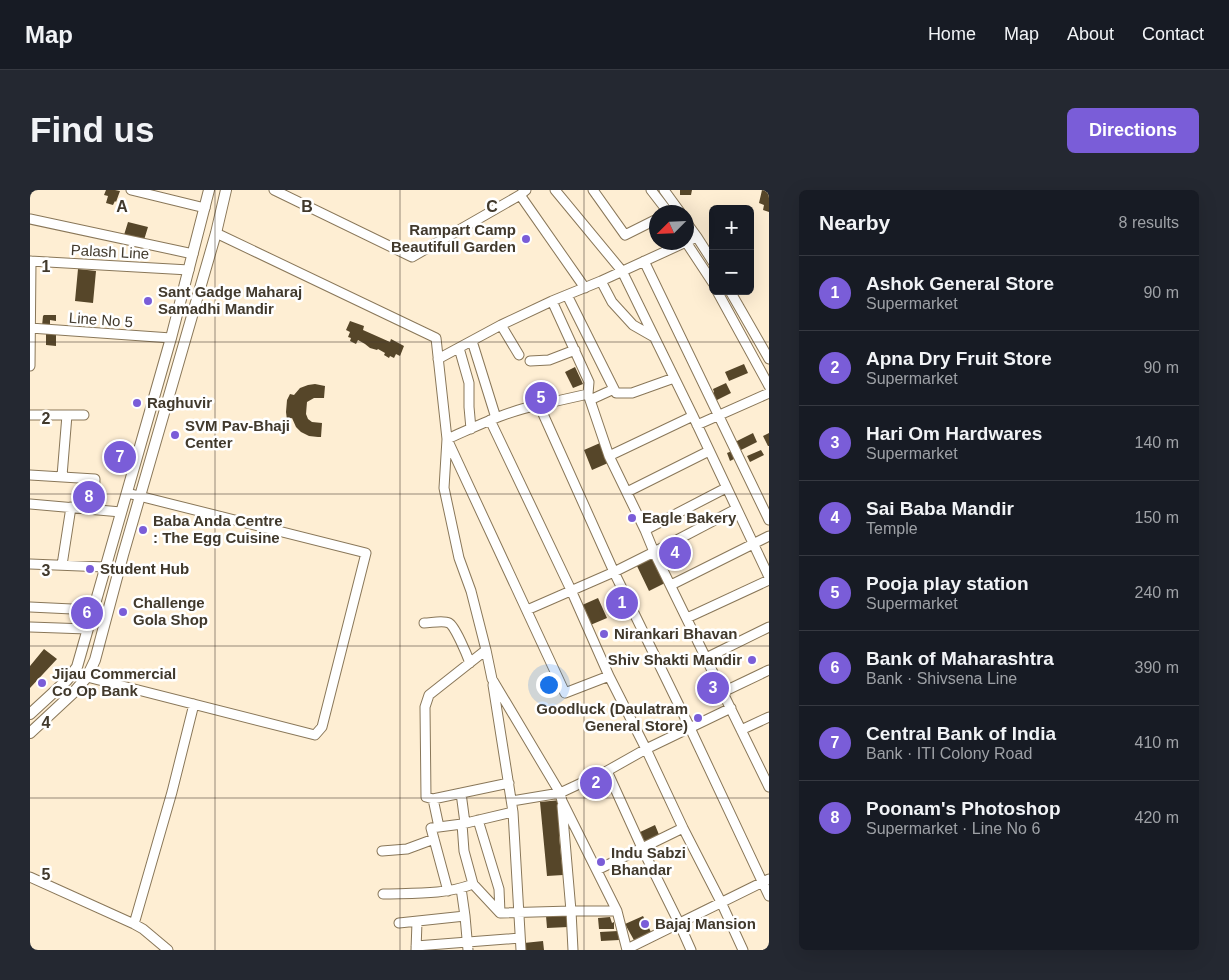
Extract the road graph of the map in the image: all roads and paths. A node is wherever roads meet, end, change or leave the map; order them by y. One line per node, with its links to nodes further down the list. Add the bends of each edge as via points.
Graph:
1 (131, 190): 13 (street)
2 (209, 190): 13 (main road)
3 (216, 190): 25 (main road, via 199,256)
4 (226, 190): 17 (main road)
5 (274, 190): 10 (street, via 412,257)
6 (555, 190): 26 (street)
7 (593, 190): 15 (street, via 624,235)
8 (651, 190): 11 (street)
9 (664, 190): 12 (street)
10 (523, 192): 29 (street)
11 (663, 205)
12 (675, 205)
13 (205, 208): 25 (main road)
14 (30, 219): 25 (street)
15 (649, 223)
16 (694, 232): 18 (street)
17 (216, 233): 42 (street, via 436,338); 69 (main road)
18 (698, 237): 19 (street); 22 (street)
19 (694, 239)
20 (669, 250): 24 (street)
21 (692, 250): 27 (street)
22 (709, 255)
23 (30, 261): 25 (street, Palash Line); 35 (street)
24 (644, 261): 26 (street); 56 (street)
25 (191, 262): 37 (main road)
26 (622, 271): 28 (street); 36 (street)
27 (709, 277)
28 (601, 281): 29 (street); 36 (street, via 612,302 633,325)
29 (585, 288): 30 (street)
30 (566, 295): 33 (street); 49 (street)
31 (719, 295): 48 (street)
32 (732, 295): 43 (street)
33 (552, 301): 34 (street); 40 (street)
34 (501, 325): 38 (street); 41 (street)
35 (30, 328): 37 (street, Line No 5); 44 (street)
36 (654, 337): 47 (street)
37 (171, 338): 68 (main road)
38 (472, 341): 39 (street); 58 (street)
39 (459, 348): 42 (street); 60 (street, via 469,382)
40 (575, 350): 45 (street, via 549,360); 51 (street, via 589,382)
41 (519, 355)
42 (438, 359): 61 (street)
43 (769, 359)
44 (30, 360): 46 (street)
45 (530, 361)
46 (30, 366)
47 (674, 378): 49 (street, via 632,393 616,393); 57 (street)
48 (769, 386)
49 (614, 389): 51 (street)
50 (769, 393): 56 (street)
51 (589, 397): 52 (street); 63 (street)
52 (539, 406): 58 (street); 83 (street)
53 (30, 415): 54 (street)
54 (67, 415): 55 (street); 65 (street)
55 (84, 415)
56 (719, 415): 59 (street); 75 (street)
57 (693, 416): 59 (street); 63 (street)
58 (493, 419): 60 (street); 86 (street)
59 (697, 425): 62 (street)
60 (471, 428): 61 (street)
61 (447, 439): 89 (street); 95 (street, via 444,488 459,558 472,591)
62 (709, 451): 66 (street); 67 (street)
63 (609, 456): 67 (street)
64 (30, 475): 65 (street)
65 (62, 476): 72 (street, via 95,479)
66 (726, 488): 73 (street); 76 (street)
67 (627, 492): 76 (street)
68 (126, 493): 69 (street); 74 (main road)
69 (140, 497): 100 (main road, via 95,660); 103 (street, via 366,553 322,727 315,735)
70 (30, 504): 71 (street)
71 (71, 507): 72 (street); 81 (street)
72 (94, 509): 74 (street)
73 (736, 509): 78 (street); 79 (street)
74 (121, 512): 82 (main road)
75 (769, 520)
76 (645, 530): 79 (street)
77 (769, 536): 78 (street)
78 (753, 545): 84 (street); 85 (street)
79 (654, 552): 83 (street); 85 (street)
80 (30, 564): 81 (street)
81 (62, 565): 82 (street)
82 (105, 567): 88 (main road)
83 (614, 572): 86 (street); 107 (street)
84 (769, 578): 90 (street)
85 (671, 585): 90 (street)
86 (571, 590): 89 (street); 99 (street)
87 (30, 607): 88 (street)
88 (93, 610): 94 (main road)
89 (527, 610): 99 (street, via 566,693)
90 (687, 618): 96 (street)
91 (424, 623): 97 (street, via 450,624)
92 (30, 627): 94 (street)
93 (769, 627): 96 (street)
94 (88, 630): 105 (main road, via 77,667)
95 (486, 650): 97 (street); 101 (street)
96 (706, 658): 102 (street)
97 (470, 663): 117 (street, via 429,695 425,707 426,796)
98 (769, 670): 102 (street)
99 (609, 676): 110 (street)
100 (86, 677): 103 (street); 109 (main road)
101 (492, 680): 113 (street); 116 (street)
102 (723, 692): 104 (street)
103 (194, 704): 144 (street)
104 (731, 708): 107 (street); 108 (street)
105 (30, 714)
106 (769, 717): 108 (street)
107 (690, 728): 110 (street); 129 (street)
108 (741, 730): 112 (street)
109 (30, 733)
110 (646, 749): 111 (street); 123 (street)
111 (607, 771): 116 (street); 125 (street)
112 (767, 776): 114 (street)
113 (509, 782): 115 (street); 118 (street)
114 (769, 787)
115 (461, 793): 117 (street); 121 (street)
116 (561, 797): 118 (street); 127 (street); 136 (street)
117 (433, 799): 122 (street)
118 (512, 801): 119 (street)
119 (513, 812): 120 (street); 139 (street)
120 (478, 820): 121 (street); 138 (street, via 499,889)
121 (463, 824): 122 (street); 130 (street, via 464,851)
122 (439, 827): 124 (street, via 431,828)
123 (684, 828): 125 (street); 135 (street)
124 (434, 839): 126 (street, via 407,849); 132 (street)
125 (642, 848): 127 (street); 143 (street)
126 (382, 851)
127 (597, 870): 137 (street)
128 (30, 877): 144 (street)
129 (766, 880): 134 (street); 135 (street)
130 (473, 884): 131 (street); 138 (street)
131 (461, 888): 132 (street); 140 (street)
132 (448, 891): 133 (street)
133 (383, 894)
134 (769, 896)
135 (721, 902): 143 (street); 153 (street)
136 (572, 911): 137 (street); 139 (street); 151 (street)
137 (617, 911): 148 (street)
138 (500, 913): 139 (street)
139 (518, 913): 145 (street)
140 (465, 916): 141 (street); 146 (street)
141 (417, 922): 142 (street); 147 (street)
142 (399, 923)
143 (679, 923): 148 (street); 152 (street)
144 (134, 924): 149 (street)
145 (520, 938): 146 (street); 150 (street)
146 (468, 946): 147 (street)
147 (416, 948)
148 (627, 949)
149 (168, 950)
150 (521, 950)
151 (574, 950)
152 (691, 950)
153 (743, 950)

